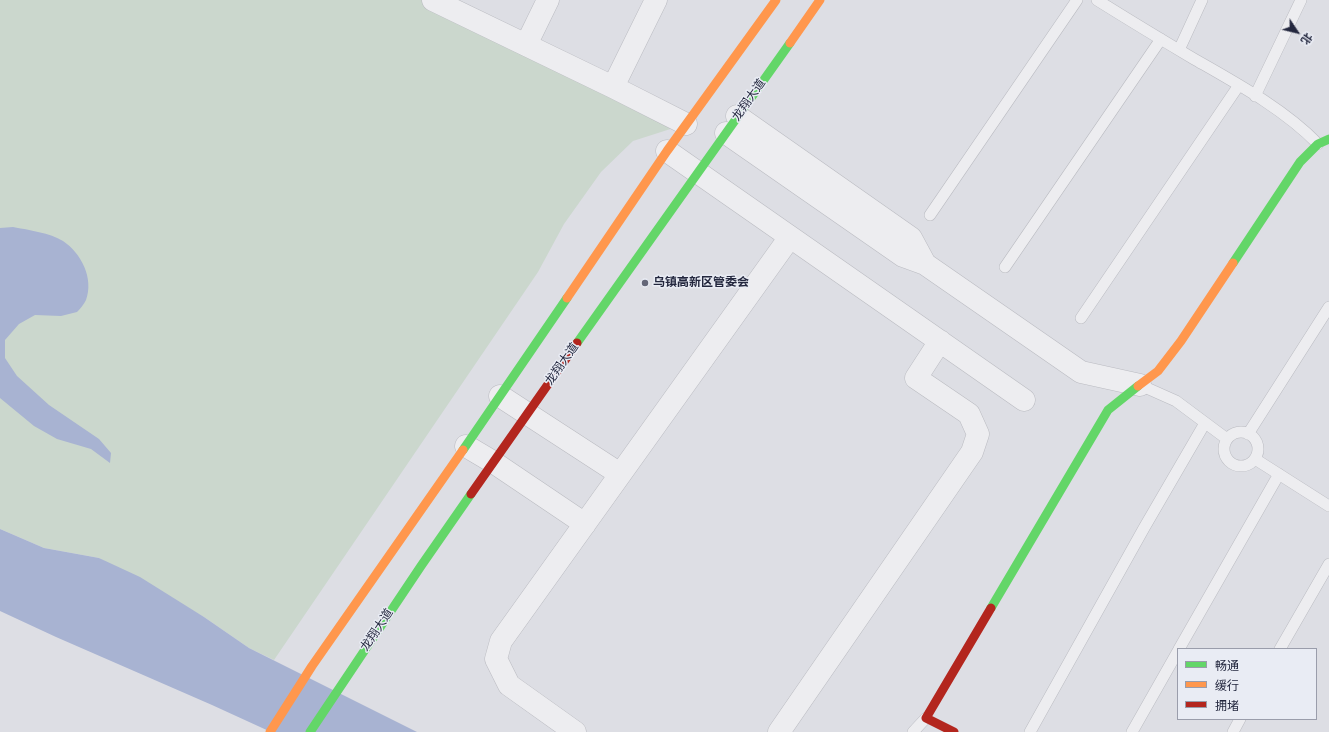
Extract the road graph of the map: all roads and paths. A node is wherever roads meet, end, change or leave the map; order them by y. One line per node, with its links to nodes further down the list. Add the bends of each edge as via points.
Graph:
1 (548, 0): 11 (street)
2 (656, 0): 14 (street)
3 (776, 0): 16 (main road)
4 (820, 0): 17 (main road, 龙翔大道)
5 (1077, 0): 22 (lane)
6 (1202, 0): 12 (lane)
7 (1301, 0): 15 (lane)
8 (435, 1): 11 (street)
9 (1100, 1): 10 (lane)
10 (1161, 39): 12 (lane); 24 (lane)
11 (526, 45): 14 (street)
12 (1179, 50): 13 (lane)
13 (1239, 85): 15 (lane); 26 (lane)
14 (613, 87): 16 (street)
15 (1255, 96): 19 (lane, via 1300,126)
16 (686, 124): 20 (main road)
17 (731, 125): 21 (main road, 龙翔大道); 28 (street, via 903,256 925,264 1081,372)
18 (1329, 139): 19 (main road)
19 (1318, 144): 28 (main road, via 1300,162 1181,341 1158,371)
20 (667, 151): 21 (street); 29 (main road)
21 (698, 172): 23 (street); 31 (main road, 龙翔大道)
22 (930, 215)
23 (790, 237): 27 (street); 38 (street)
24 (1005, 267)
25 (1329, 307): 33 (lane)
26 (1081, 318)
27 (940, 341): 30 (street); 51 (street, via 916,378 969,414 978,434 972,452)
28 (1140, 385): 32 (lane, via 1176,401); 46 (main road, via 1108,410)
29 (500, 396): 31 (street); 35 (main road)
30 (1024, 400)
31 (528, 413): 37 (main road, 龙翔大道); 38 (street)
32 (1205, 423): 34 (lane); 54 (lane)
33 (1248, 434): 34 (lane, via 1237,432); 36 (lane, via 1257,442)
34 (1227, 439): 36 (lane, via 1224,449 1231,463 1236,466 1247,466)
35 (466, 446): 37 (street); 48 (main road, via 312,666)
36 (1255, 458): 39 (lane)
37 (493, 462): 41 (street); 49 (main road, 龙翔大道, via 420,566)
38 (620, 474): 41 (street)
39 (1279, 474): 40 (lane); 43 (lane)
40 (1329, 506)
41 (585, 524): 50 (street, via 501,641 496,659 509,685)
42 (1329, 564): 44 (lane)
43 (1179, 648)
44 (1281, 648)
45 (1177, 652): 55 (lane)
46 (926, 718): 52 (lane); 53 (main road)
47 (1239, 720): 56 (lane)
48 (270, 732)
49 (310, 732)
50 (575, 732)
51 (779, 732)
52 (913, 732)
53 (954, 732)
54 (1030, 732)
55 (1132, 732)
56 (1233, 732)

